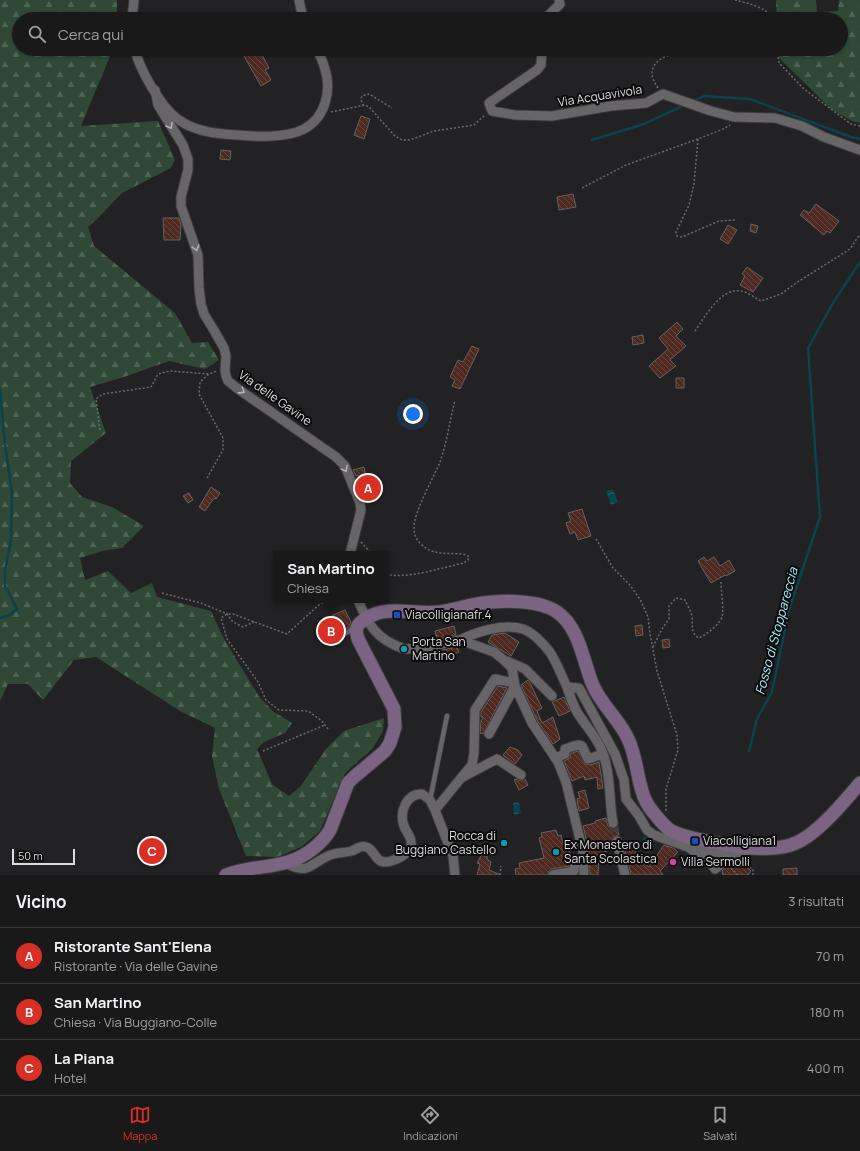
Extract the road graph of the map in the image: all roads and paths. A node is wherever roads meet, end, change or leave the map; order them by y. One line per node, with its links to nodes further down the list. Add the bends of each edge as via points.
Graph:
1 (134, 0): 5 (street)
2 (299, 0): 6 (street)
3 (559, 0): 7 (street, via 560,4)
4 (735, 0): 8 (path)
5 (133, 12)
6 (302, 12)
7 (552, 12)
8 (770, 12)
9 (137, 56): 14 (street, Via delle Gavine)
10 (320, 56): 19 (street, via 328,81)
11 (541, 56): 18 (street, via 537,70 493,100 490,103)
12 (666, 56): 15 (path, via 658,60 652,75)
13 (778, 56): 21 (path, via 779,63 804,89 851,124)
14 (155, 90): 19 (street, Via delle Gavine, via 178,120 200,130 223,134 250,136 295,132 310,125); 28 (street, Via delle Gavine, one-way to 28, via 158,105 183,145 188,159 181,206 198,255 202,309 224,348)
15 (663, 94): 18 (street, Via Acquavivola, via 646,103 552,116); 20 (street, via 711,111)
16 (363, 106): 17 (path, via 362,96 370,94); 18 (path, via 369,107 395,136 402,140 410,140 434,131 474,125); 19 (path)
17 (392, 108)
18 (491, 110)
19 (323, 112)
20 (742, 117): 22 (path, via 723,129); 23 (street, via 775,118 802,126)
21 (860, 126)
22 (698, 139): 24 (path, via 626,165); 25 (path, via 694,184 689,205 676,232 682,237 718,221)
23 (860, 150)
24 (582, 188)
25 (735, 220)
26 (860, 234): 27 (path, via 850,249 781,294 761,301 741,290 727,292)
27 (696, 331)
28 (225, 370): 29 (path); 34 (street, Via delle Gavine, one-way to 34, via 228,381 345,466 361,510)
29 (209, 374): 31 (path, via 170,371 158,374 151,387 103,394 96,399); 32 (path, via 200,382 199,394 223,438 223,450)
30 (455, 400): 37 (path, via 440,461 414,527 418,541 428,549 436,553 464,554 469,557 468,560 464,564)
31 (100, 430)
32 (207, 478)
33 (596, 539): 47 (path, via 613,568 640,599 648,617)
34 (354, 540): 35 (street, Via delle Gavine); 36 (path, via 360,541)
35 (351, 551)
36 (369, 551)
37 (389, 575)
38 (721, 582): 47 (path, via 722,616 713,629 699,638 696,636 693,632 692,615 685,600 676,598 669,606 669,619)
39 (162, 593): 42 (path, via 201,602)
40 (321, 603): 43 (path, via 287,634)
41 (358, 603): 44 (street)
42 (227, 614): 43 (path); 43 (path, via 233,622 243,627); 53 (path, via 221,618 227,639 258,682 266,700 279,710 308,711)
43 (254, 622)
44 (361, 623): 45 (lane); 46 (street, via 370,626 382,638 404,649 423,648); 67 (street, via 384,611 437,612 483,603 510,601 535,604 558,612 578,640 597,695 629,741 641,790 648,805 666,826); 72 (street, via 356,631 358,639 394,709 393,736 385,751 348,784 328,834 307,853)
45 (342, 635)
46 (460, 640): 48 (street, via 494,652); 50 (street, via 490,629 523,629 531,633 548,651)
47 (653, 647): 64 (path, via 657,671 677,735 678,750 666,789)
48 (505, 661): 49 (street, via 512,668); 51 (street, via 525,669)
49 (514, 683): 55 (street); 58 (street, via 532,723); 60 (street, via 495,679 475,710 472,765)
50 (567, 687): 57 (street, via 576,711); 67 (street, via 579,688 604,731 621,768 626,799 647,830 654,835)
51 (552, 696)
52 (447, 716): 62 (lane)
53 (325, 725): 54 (path); 56 (path)
54 (328, 729)
55 (489, 734)
56 (263, 751)
57 (603, 754): 58 (street, via 588,759 579,745 566,749 565,754); 65 (street, via 608,774)
58 (555, 758): 79 (street, via 566,782 583,852)
59 (521, 775): 60 (street, via 497,759)
60 (460, 778): 63 (street)
61 (860, 783): 68 (street, via 832,814 798,842)
62 (430, 800): 63 (street); 72 (street, via 418,794 405,806 404,827 412,845 402,856 381,861 368,847 363,846 327,856 307,870 298,870)
63 (435, 810): 76 (street, via 453,856)
64 (667, 813)
65 (613, 823)
66 (617, 841): 80 (street)
67 (684, 841): 68 (street); 69 (street)
68 (738, 852): 69 (street); 71 (street); 82 (path, via 753,870)
69 (704, 854): 74 (street)
70 (575, 862): 78 (street, via 574,871)
71 (724, 862): 74 (street); 81 (path)
72 (285, 863): 75 (street)
73 (501, 866): 77 (path)
74 (713, 872)
75 (226, 875)
76 (455, 875)
77 (500, 875)
78 (553, 875)
79 (584, 875)
80 (625, 875)
81 (738, 875)
82 (753, 875)

